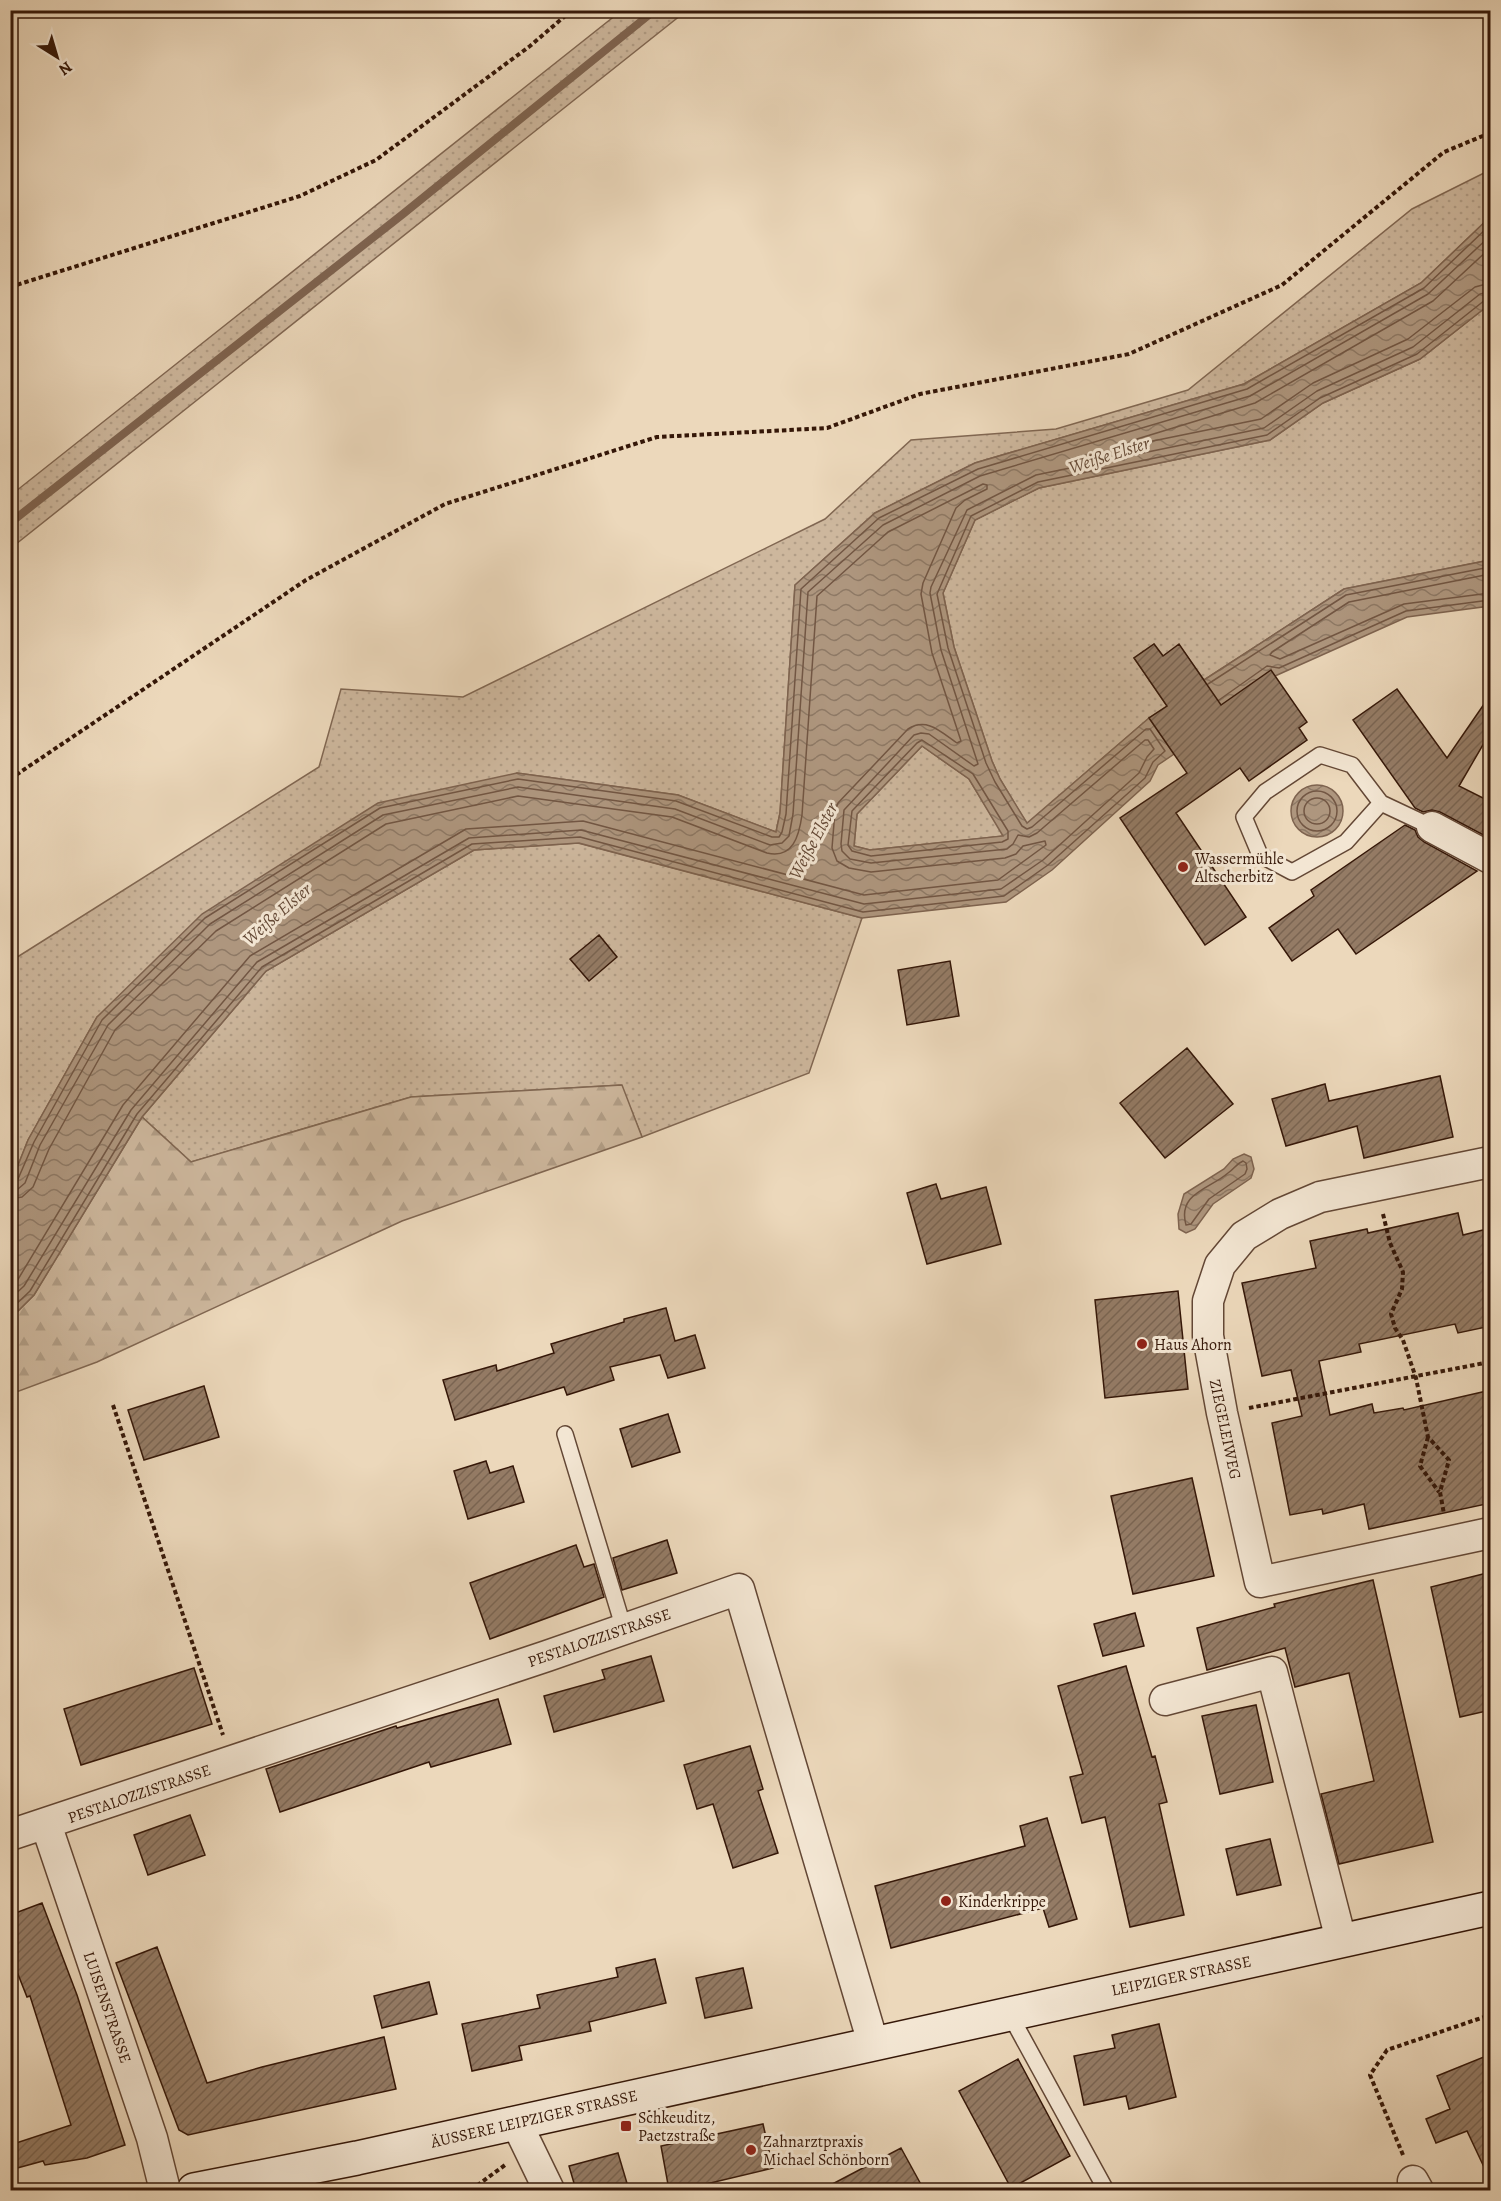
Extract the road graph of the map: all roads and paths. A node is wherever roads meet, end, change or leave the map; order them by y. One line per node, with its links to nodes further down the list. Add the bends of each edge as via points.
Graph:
1 (572, 10): 3 (path, via 530,46 376,160 300,196)
2 (1491, 133): 4 (path, via 1444,152 1281,285 1129,354 920,394 827,428 657,437 445,504 306,580)
3 (10, 286)
4 (10, 779)
5 (1382, 803): 5 (lane, via 1346,842 1292,872 1260,855 1245,817 1265,792 1320,754 1352,765); 6 (lane)
6 (1432, 827): 7 (street)
7 (1491, 858)
8 (1491, 1162): 9 (street, ZIEGELEIWEG)
9 (1376, 1186): 11 (path, via 1390,1243 1403,1272 1402,1289 1391,1314); 13 (street, ZIEGELEIWEG, via 1320,1197 1281,1214 1244,1236 1220,1265 1208,1301 1208,1336)
10 (1491, 1362): 11 (path)
11 (1416, 1378): 13 (path); 15 (path)
12 (113, 1405): 21 (path)
13 (1222, 1413): 18 (street, ZIEGELEIWEG, via 1260,1582)
14 (565, 1434): 19 (lane)
15 (1428, 1437): 16 (path, via 1420,1466); 16 (path, via 1449,1460)
16 (1440, 1492): 18 (path)
17 (1491, 1533): 18 (street, ZIEGELEIWEG)
18 (1450, 1541)
19 (624, 1629): 21 (street, PESTALOZZISTRASSE); 28 (street, PESTALOZZISTRASSE, via 739,1589)
20 (1165, 1700): 25 (street, via 1272,1672)
21 (231, 1762): 22 (street, PESTALOZZISTRASSE)
22 (46, 1824): 23 (street, PESTALOZZISTRASSE); 31 (street, LUISENSTRASSE, via 152,2138)
23 (10, 1835)
24 (1491, 1908): 25 (street, LEIPZIGER STRASSE)
25 (1341, 1940): 26 (street, LEIPZIGER STRASSE)
26 (1009, 2013): 28 (street, LEIPZIGER STRASSE); 35 (lane)
27 (1491, 2015): 30 (path, via 1387,2050 1371,2075)
28 (873, 2043): 29 (street, ÄUSSERE LEIPZIGER STRASSE)
29 (522, 2135): 32 (street, ÄUSSERE LEIPZIGER STRASSE, via 346,2160); 33 (path); 34 (street)
30 (1415, 2186)
31 (165, 2190)
32 (194, 2190)
33 (471, 2190)
34 (549, 2190)
35 (1106, 2190)

